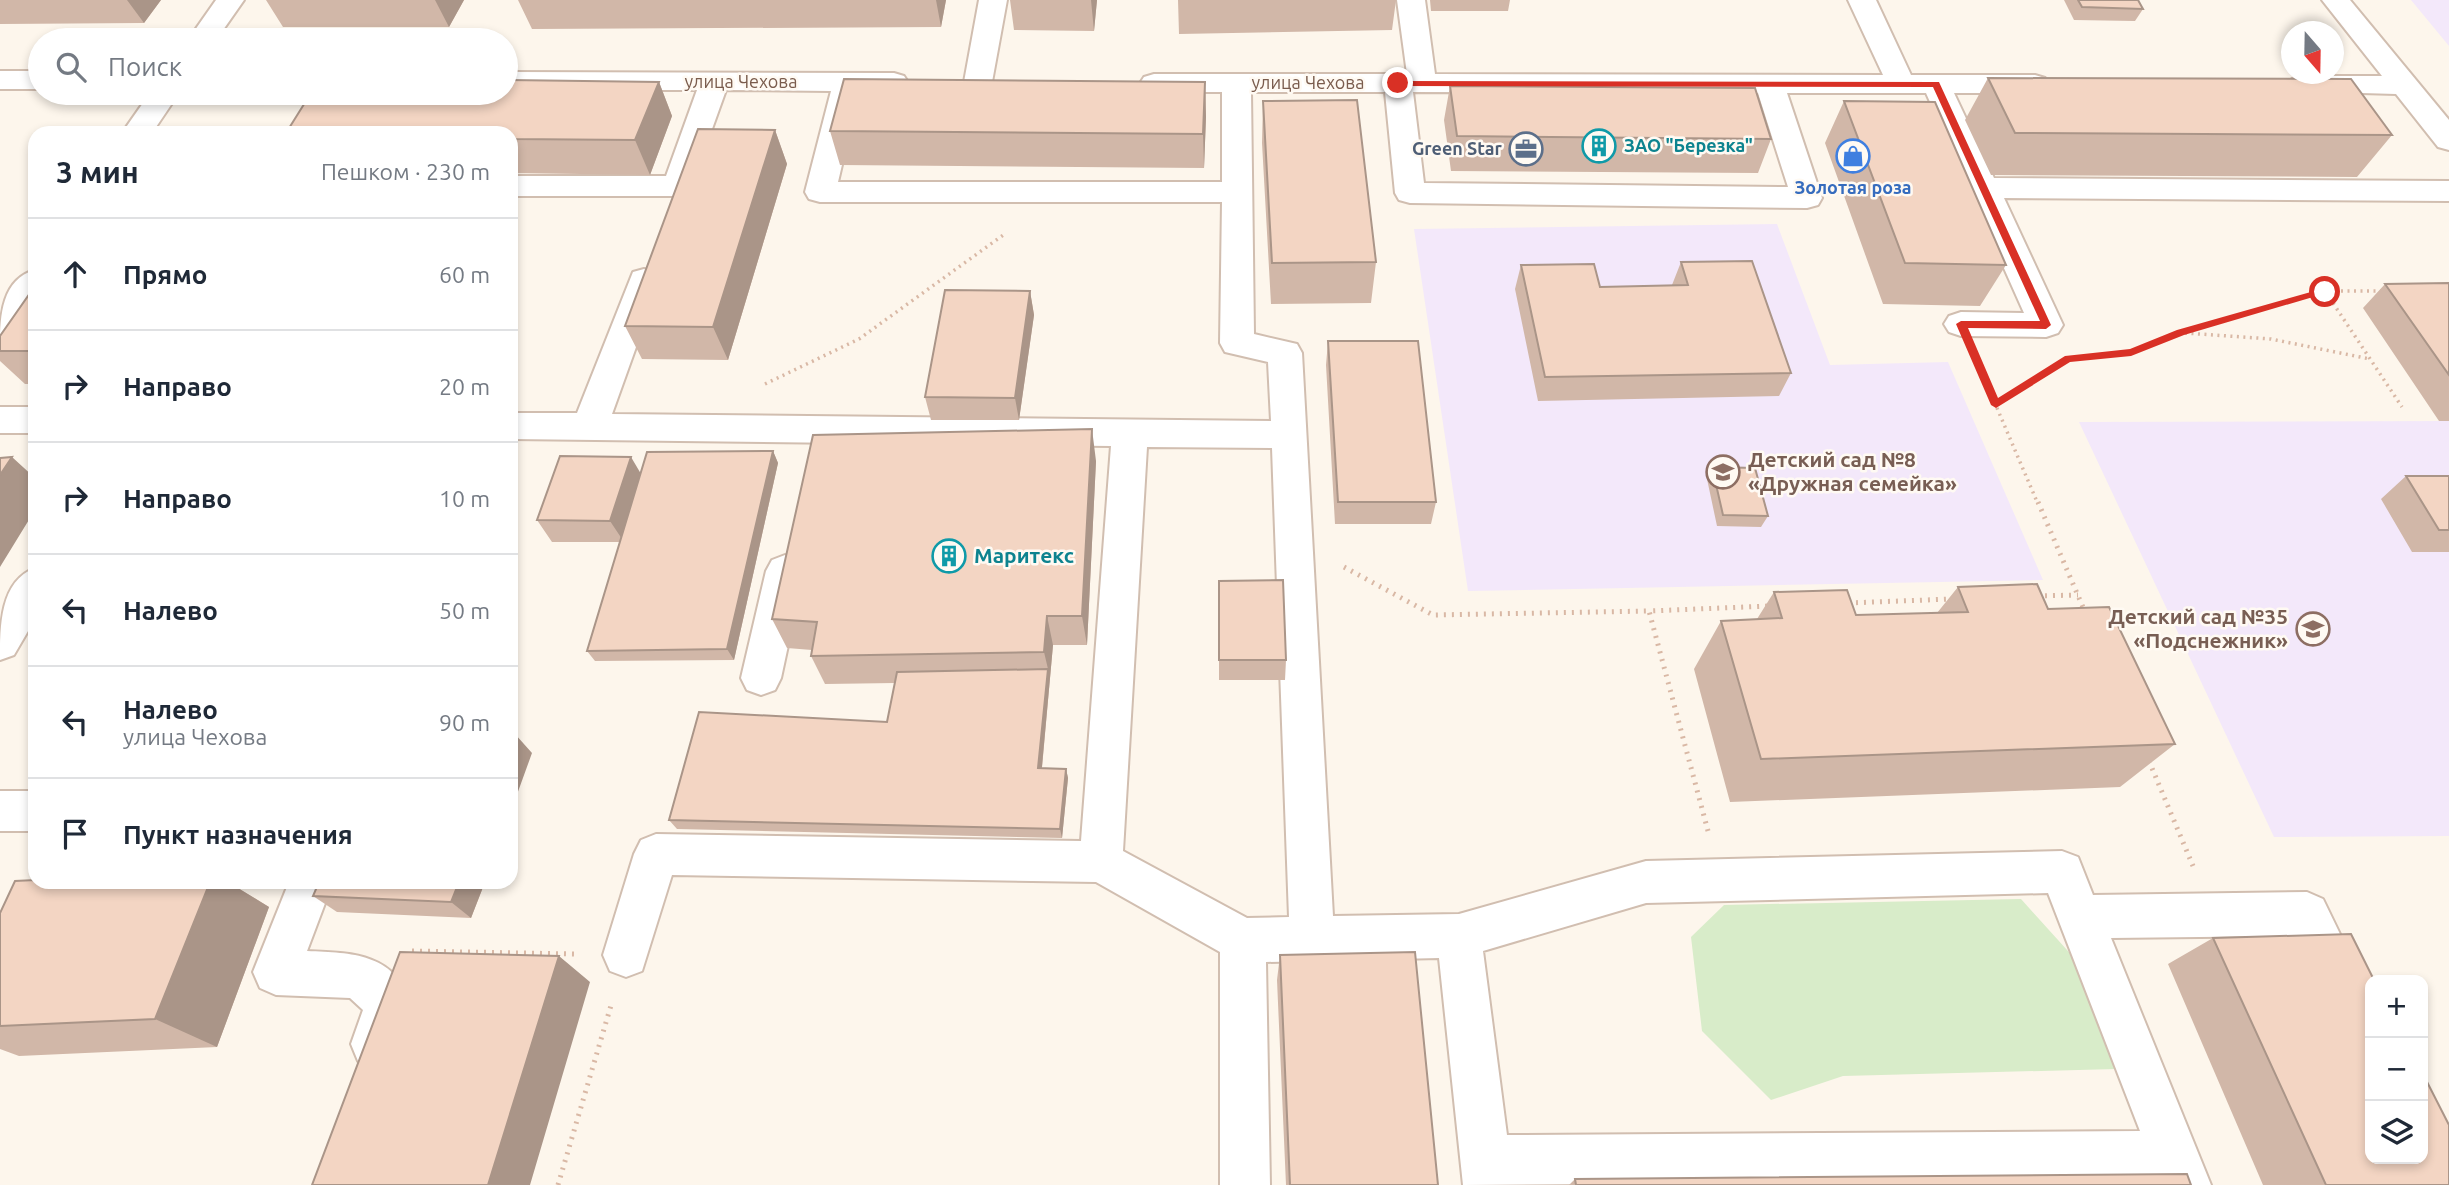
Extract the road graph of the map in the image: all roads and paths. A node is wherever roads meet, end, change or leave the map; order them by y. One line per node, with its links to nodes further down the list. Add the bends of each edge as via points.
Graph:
1 (230, 0): 6 (street)
2 (993, 0): 11 (street, улица Чехова, via 965,82)
3 (1411, 0): 14 (street)
4 (1862, 0): 16 (street)
5 (2336, 0): 20 (street)
6 (210, 28)
7 (0, 80): 8 (street)
8 (28, 80)
9 (518, 81): 10 (street, улица Чехова)
10 (714, 82): 11 (street, улица Чехова); 24 (street, via 674,198)
11 (847, 82): 27 (street, via 820,192)
12 (1127, 82): 13 (street, улица Чехова)
13 (1236, 83): 14 (street, улица Чехова); 28 (street)
14 (1410, 83): 15 (street, улица Чехова); 15 (street, via 1410,193 1807,198)
15 (1770, 84): 16 (street, улица Чехова)
16 (1902, 84): 17 (street, улица Чехова)
17 (1936, 84): 18 (street, улица Чехова); 25 (street)
18 (2060, 85)
19 (2282, 85): 20 (street)
20 (2405, 85): 23 (street)
21 (157, 105): 22 (street)
22 (142, 126)
23 (2449, 140)
24 (518, 187)
25 (1984, 188): 26 (street); 33 (street, via 2046,325)
26 (2449, 191)
27 (1063, 192): 28 (street); 39 (path, via 859,339)
28 (1237, 192): 48 (street, via 1237,343 1285,353)
29 (655, 249): 45 (street)
30 (28, 291): 34 (street)
31 (2394, 291): 32 (path)
32 (2325, 292): 35 (path); 37 (path)
33 (1961, 324): 40 (path)
34 (0, 332)
35 (2180, 332): 36 (path, via 2131,353); 37 (path, via 2271,339)
36 (2068, 359)
37 (2370, 359): 41 (path)
38 (2058, 365): 40 (path)
39 (760, 386)
40 (1996, 405): 52 (path)
41 (2402, 407)
42 (0, 419): 43 (street)
43 (28, 420)
44 (518, 426): 45 (street)
45 (590, 427): 46 (street)
46 (818, 430): 47 (street); 49 (street)
47 (1129, 433): 48 (street); 65 (street)
48 (1289, 435): 51 (street)
49 (809, 469)
50 (794, 534): 61 (street)
51 (1294, 540): 58 (path, via 1433,615); 71 (street)
52 (2078, 595): 54 (path); 59 (path)
53 (28, 596): 60 (street)
54 (2022, 597)
55 (1953, 599): 56 (path)
56 (1843, 604)
57 (1774, 606): 58 (path)
58 (1649, 611): 66 (path)
59 (2089, 620)
60 (0, 643)
61 (761, 678)
62 (2143, 748): 68 (path)
63 (0, 811): 64 (street)
64 (28, 811)
65 (1101, 862): 72 (street); 74 (street, via 656,854)
66 (1721, 880): 69 (street, via 2062,872); 70 (street, via 1646,882)
67 (308, 889): 76 (street, via 276,972 359,976 389,1002)
68 (2214, 915): 69 (street); 75 (street, via 2307,914)
69 (2081, 917): 77 (street)
70 (1459, 936): 71 (street); 78 (street)
71 (1311, 939): 72 (street)
72 (1243, 940): 80 (street)
73 (408, 951): 74 (path)
74 (626, 955): 79 (path)
75 (2366, 1038)
76 (363, 1080)
77 (2180, 1170): 78 (street)
78 (1486, 1172)
79 (558, 1185)
80 (1245, 1185)

